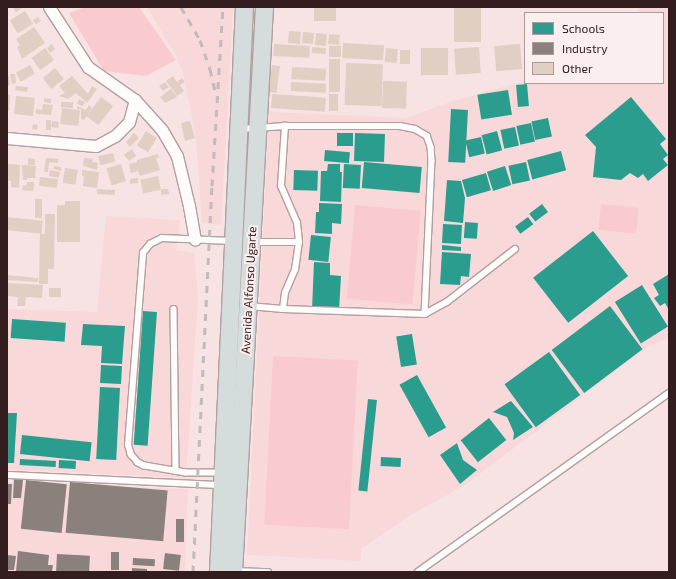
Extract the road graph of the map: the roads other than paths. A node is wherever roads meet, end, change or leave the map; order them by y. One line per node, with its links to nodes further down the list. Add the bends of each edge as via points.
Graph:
1 (48, 7): 4 (street, via 88,67)
2 (244, 7): 6 (main road, Avenida Alfonso Ugarte)
3 (264, 7): 7 (main road, Avenida Alfonso Ugarte)
4 (136, 100): 8 (street, via 128,122 115,136 96,146); 9 (street, via 162,130 177,156)
5 (285, 126): 7 (lane); 11 (lane, via 281,186 297,223); 16 (lane, via 400,126 415,129 427,136 432,147 432,160)
6 (238, 129): 7 (lane); 10 (main road, Avenida Alfonso Ugarte)
7 (257, 129): 10 (main road, Avenida Alfonso Ugarte)
8 (7, 138)
9 (194, 239): 10 (lane); 18 (lane, via 155,240 146,249 142,260 128,445 131,455 138,463)
10 (242, 242): 11 (lane); 13 (main road, Avenida Alfonso Ugarte)
11 (299, 242): 15 (lane, via 295,270 285,292)
12 (515, 249): 16 (lane, via 447,302)
13 (239, 305): 15 (lane); 20 (main road, Avenida Alfonso Ugarte)
14 (174, 309): 18 (lane)
15 (283, 309): 16 (lane)
16 (425, 314)
17 (669, 393): 23 (lane)
18 (176, 471): 20 (lane)
19 (7, 475): 20 (lane)
20 (230, 479): 21 (main road, Avenida Alfonso Ugarte)
21 (225, 571): 22 (lane)
22 (268, 572)
23 (418, 572)

